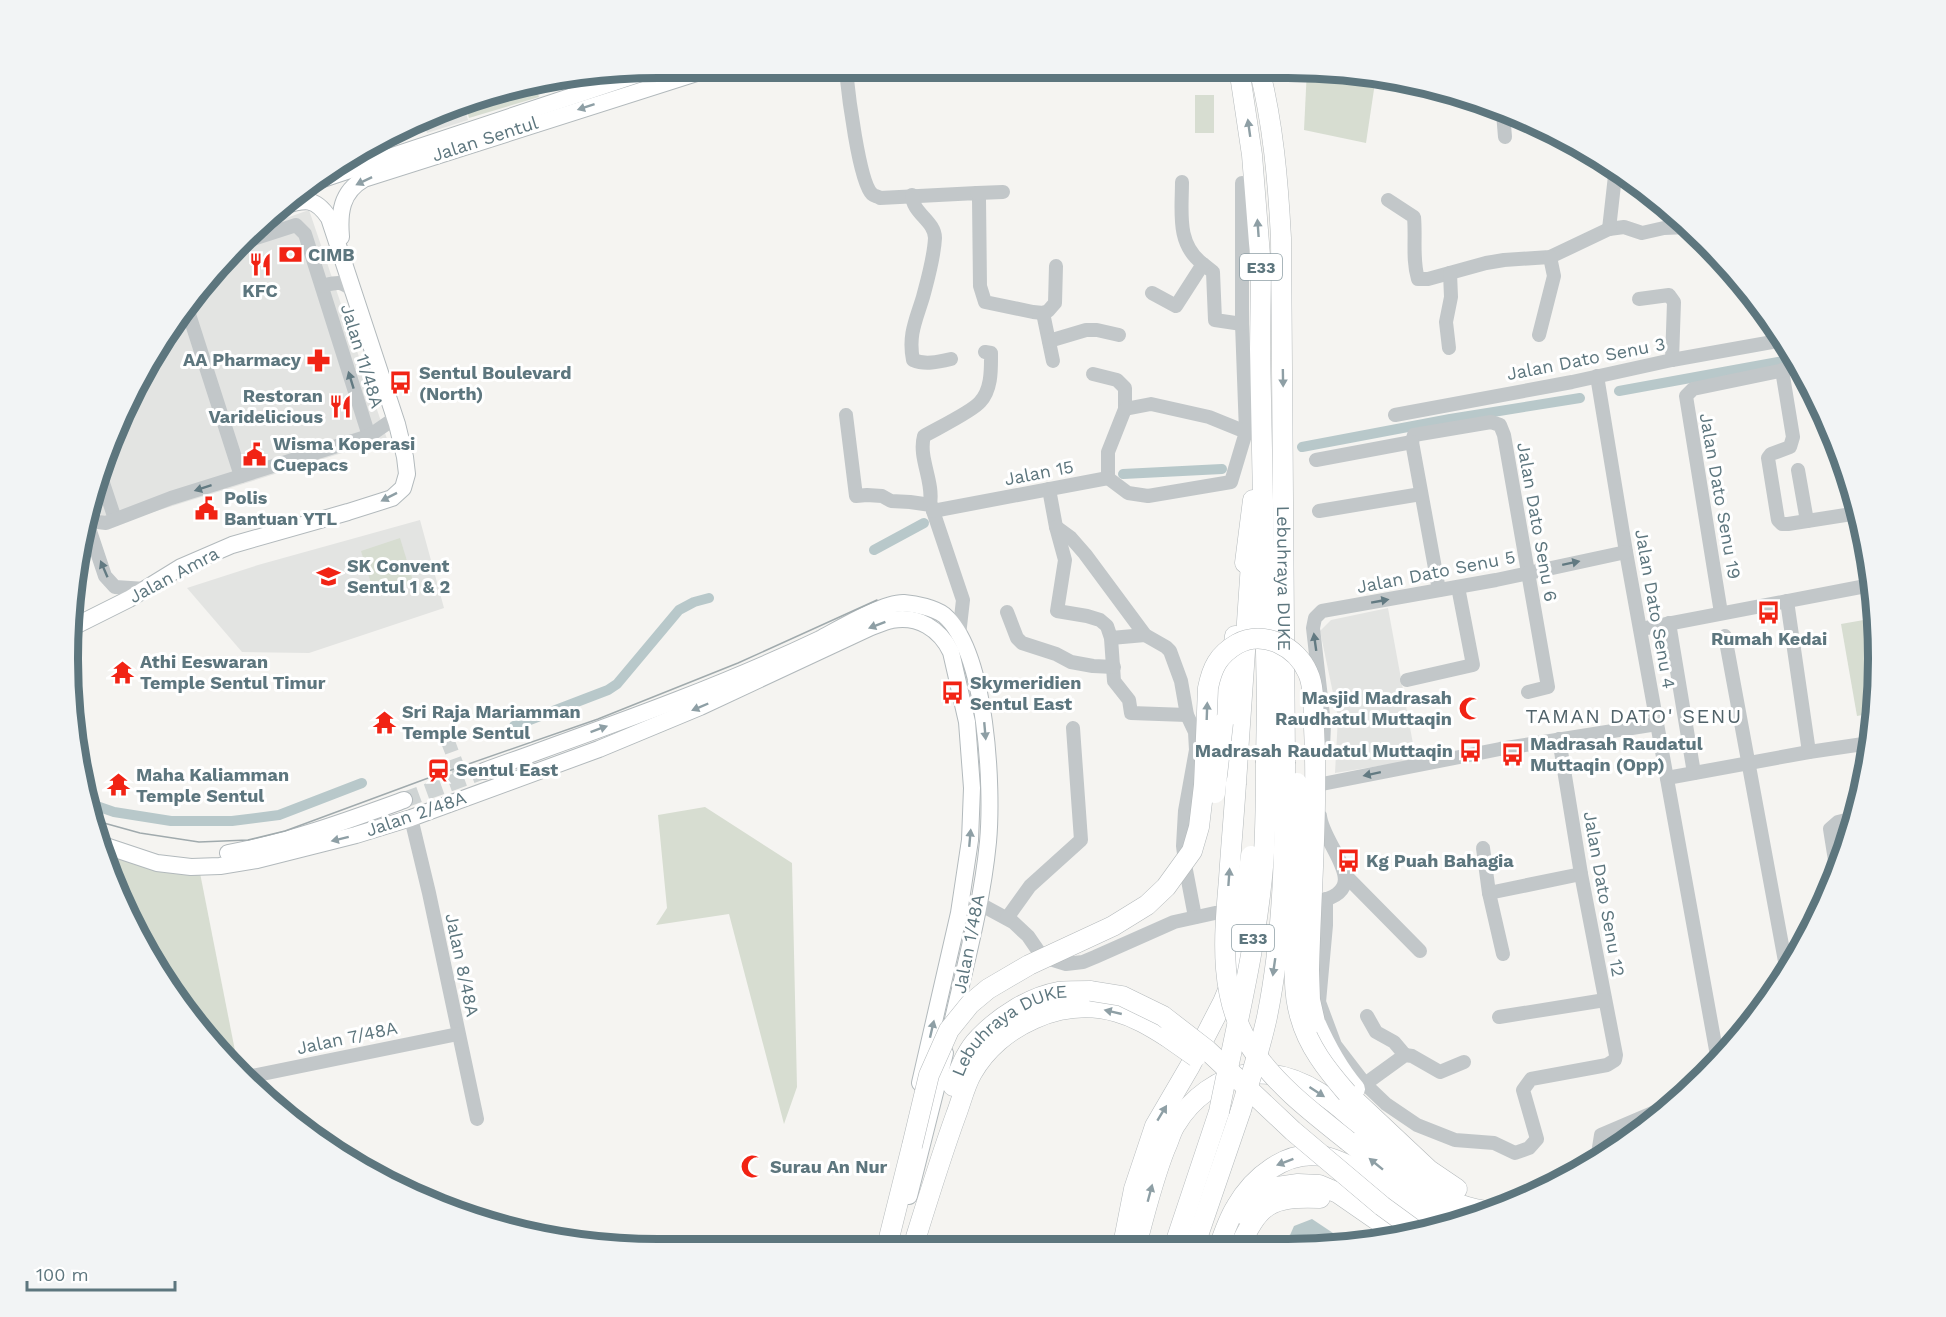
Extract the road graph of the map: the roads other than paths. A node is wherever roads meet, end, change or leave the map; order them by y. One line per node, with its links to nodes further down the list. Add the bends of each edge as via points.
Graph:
1 (681, 78): 25 (main road, Jalan Sentul, one-way to 25, via 364,179 349,190 340,209)
2 (847, 78): 16 (street, via 856,143 871,194 880,198)
3 (1241, 78): 13 (highway, Lebuhraya DUKE / E33, one-way to 3, via 1252,154)
4 (1262, 78): 96 (highway, Lebuhraya DUKE / E33, one-way to 96, via 1278,184 1281,237 1285,551)
5 (625, 79): 7 (main road, Jalan Sentul)
6 (582, 83): 7 (street)
7 (585, 93): 10 (main road, Jalan Sentul)
8 (1504, 120): 9 (street)
9 (1505, 136)
10 (340, 173)
11 (1615, 179): 20 (street)
12 (1182, 182): 23 (street, via 1181,231 1193,257)
13 (1249, 185): 33 (street); 51 (highway, Lebuhraya DUKE / E33, one-way to 13, via 1261,267)
14 (1003, 192): 15 (street)
15 (977, 193): 16 (street); 31 (street, via 980,286 985,302)
16 (912, 195): 40 (street, via 916,211 935,235 932,264 910,344 913,360 920,363)
17 (1388, 200): 26 (street, via 1414,217 1414,265 1418,279)
18 (300, 202): 25 (main road, via 321,206)
19 (1676, 228): 20 (street, via 1642,233 1624,227)
20 (1609, 229): 22 (street)
21 (260, 237): 27 (street, Jalan 11/48A, via 296,225 305,234)
22 (1550, 257): 26 (street, via 1495,261); 35 (street, via 1554,276)
23 (1203, 264): 29 (street, via 1176,306); 33 (street, via 1213,272 1215,320)
24 (1056, 266): 31 (street, via 1054,303)
25 (346, 267): 28 (main road, Jalan Amra)
26 (1450, 273): 38 (street, via 1446,322)
27 (322, 286): 28 (street, via 337,282); 52 (street, Jalan 11/48A, one-way to 27)
28 (354, 292): 50 (main road, Jalan Amra)
29 (1152, 292)
30 (1639, 298): 41 (street, via 1669,295 1674,302)
31 (1043, 313): 36 (street)
32 (190, 317): 56 (street)
33 (1242, 324): 51 (street)
34 (1119, 335): 36 (street, via 1086,330)
35 (1539, 335)
36 (1049, 341): 42 (street)
37 (1774, 342): 41 (street, Jalan Dato Senu 3)
38 (1449, 348)
39 (985, 352): 61 (street, via 991,353 991,374 980,403 924,436)
40 (951, 359)
41 (1672, 360): 46 (street, Jalan Dato Senu 3)
42 (1053, 361)
43 (1790, 368): 44 (street)
44 (1782, 370): 66 (street, via 1793,437 1790,447 1775,451 1768,458 1778,520 1782,524); 78 (street, Jalan Dato Senu 19, via 1693,389 1685,401)
45 (1093, 374): 47 (street, via 1117,380 1125,388)
46 (1597, 376): 49 (street, Jalan Dato Senu 3); 69 (street, Jalan Dato Senu 4)
47 (1125, 409): 51 (street, via 1151,404); 57 (street, via 1108,452)
48 (846, 415): 61 (street, Jalan 15, via 856,496 882,496)
49 (1395, 415)
50 (395, 418): 52 (street); 73 (main road, Jalan Amra, one-way to 73, via 407,474 403,488 392,498 232,545 181,567)
51 (1253, 428): 57 (street, via 1231,482 1148,496 1128,494); 96 (highway, Lebuhraya DUKE / E33, via 1266,657); 132 (highway, bridge, via 1241,600 1208,836 1198,860 1170,899 1152,914 1034,976 976,1015 955,1039); 137 (highway, one-way to 51, bridge, via 1421,1200 1282,1086 1252,1050 1239,1026 1228,985 1225,936)
52 (369, 436): 56 (street)
53 (1412, 442): 54 (street, Jalan Dato Senu 6); 60 (street); 70 (street, Jalan Dato Senu 6, via 1414,435 1491,422 1500,424)
54 (1316, 460)
55 (1798, 470): 66 (street)
56 (241, 476): 64 (street, one-way to 64)
57 (1107, 478): 59 (street, Jalan 15)
58 (104, 487): 64 (street)
59 (1049, 489): 61 (street, Jalan 15); 67 (street)
60 (1421, 494): 62 (street); 74 (street)
61 (932, 508): 75 (street)
62 (1319, 511)
63 (1850, 514): 66 (street)
64 (115, 519): 65 (street, via 106,523)
65 (95, 521)
66 (1807, 521)
67 (1056, 527): 83 (street, via 1085,554); 85 (street, via 1065,560 1057,611 1100,620)
68 (91, 535): 73 (street, one-way to 68, via 115,587 105,576)
69 (1626, 552): 70 (street, Jalan Dato Senu 5, one-way to 69); 82 (street, Jalan Dato Senu 4)
70 (1528, 572): 72 (street, Jalan Dato Senu 5); 89 (street, Jalan Dato Senu 6, via 1548,687)
71 (1863, 586): 76 (street)
72 (1458, 587): 74 (street, Jalan Dato Senu 5); 88 (street, via 1473,665)
73 (146, 589): 81 (main road, Jalan Amra)
74 (1439, 590): 101 (street, Jalan Dato Senu 5, one-way to 74, via 1324,724 1315,618 1322,611)
75 (963, 600): 79 (street, via 957,612); 86 (street)
76 (1787, 601): 78 (street); 95 (street)
77 (1007, 612): 87 (street, via 1022,644 1071,662)
78 (1721, 613): 80 (street)
79 (939, 622): 86 (main road); 98 (main road, one-way to 79, via 700,692 888,607 903,603 938,611); 103 (main road, Jalan 2/48A, one-way to 103, via 908,619 881,624 599,749)
80 (1669, 623): 82 (street); 99 (street)
81 (79, 625)
82 (1641, 629): 91 (street, Jalan Dato Senu 4)
83 (1145, 635): 85 (street); 90 (street, via 1170,651)
84 (1725, 636): 97 (street)
85 (1111, 638): 87 (street)
86 (953, 639): 112 (main road, Jalan 1/48A, one-way to 112, via 975,675 982,713 989,788 988,843); 141 (main road, Jalan 1/48A, one-way to 86, via 959,913 970,840 972,788 967,722)
87 (1114, 667): 90 (street, via 1114,681 1129,700 1131,713)
88 (1407, 680)
89 (1528, 692)
90 (1187, 715): 114 (street, via 1195,732 1196,750 1183,846)
91 (1657, 724): 93 (street); 100 (street, Jalan Dato Senu 4)
92 (1073, 728): 115 (street, via 1081,840 1030,886)
93 (1558, 739): 101 (street, one-way to 101); 109 (street, Jalan Dato Senu 12)
94 (1861, 744): 95 (street)
95 (1809, 752): 97 (street)
96 (1277, 762): 131 (highway, bridge, via 1299,812 1295,943 1300,1016 1321,1061 1347,1093); 146 (highway, one-way to 96, bridge, via 1134,1189 1155,1126 1233,978 1252,851); 148 (highway, Lebuhraya DUKE / E33, bridge, via 1265,824 1257,911 1219,1112); 149 (highway, Lebuhraya DUKE / E33, one-way to 149, bridge, via 1284,846 1276,959 1267,1016 1241,1110)
97 (1748, 764): 99 (street); 118 (street)
98 (484, 771)
99 (1694, 772): 100 (street)
100 (1667, 778): 123 (street, Jalan Dato Senu 4)
101 (1322, 784): 110 (street, via 1322,828)
102 (404, 800): 105 (main road, Jalan 2/48A, via 289,839 219,855 158,853)
103 (411, 818): 106 (main road, Jalan 2/48A, one-way to 106, via 257,860 219,866 157,863); 122 (street, Jalan 8/48A)
104 (1844, 821): 108 (street, via 1830,829)
105 (106, 835)
106 (110, 847)
107 (1483, 848): 111 (street)
108 (1834, 854)
109 (1581, 874): 111 (street); 119 (street, Jalan Dato Senu 12)
110 (1346, 876): 116 (street); 127 (street, via 1342,890 1321,900 1326,925 1319,1002 1335,1045)
111 (1490, 893): 117 (street)
112 (978, 903): 115 (street); 143 (main road, Jalan 1/48A)
113 (1236, 912): 114 (street)
114 (1195, 916): 115 (street, via 1083,962 1066,964 1043,956)
115 (1007, 918)
116 (1420, 951)
117 (1503, 954)
118 (1784, 958)
119 (1605, 1000): 121 (street); 127 (street, Jalan Dato Senu 12, via 1615,1060 1607,1065 1531,1079 1522,1090 1537,1139 1529,1148 1515,1153 1494,1143 1455,1140 1417,1125)
120 (1367, 1016): 124 (street, via 1376,1032 1394,1042)
121 (1499, 1017)
122 (458, 1034): 126 (street, Jalan 7/48A); 129 (street, Jalan 8/48A)
123 (1716, 1050)
124 (1405, 1055): 125 (street, via 1440,1072); 127 (street)
125 (1464, 1062)
126 (255, 1075)
127 (1365, 1084)
128 (1644, 1117): 133 (street, via 1601,1135)
129 (477, 1119)
130 (1293, 1131): 139 (highway, Lebuhraya DUKE, bridge); 144 (highway, Lebuhraya DUKE, bridge, via 1229,1069 1163,1016 1122,996 1090,991 1057,992 1027,1002 1000,1021 978,1038 962,1062); 145 (highway, one-way to 145, bridge, via 1142,1022 1096,1008 1040,1015 989,1048 971,1074)
131 (1404, 1145): 132 (highway, one-way to 131, bridge, via 929,1075 950,1030 970,1004 1029,965 1113,926 1146,905 1166,887 1192,851 1204,785 1211,674 1225,651 1243,640 1266,639 1288,647 1298,656 1309,674 1313,696 1316,760 1310,1000 1323,1040 1343,1075); 135 (highway, via 1448,1184)
132 (912, 1146): 142 (highway)
133 (1599, 1148)
134 (1350, 1202): 140 (highway); 151 (highway, via 1319,1185 1276,1187 1265,1192 1240,1216); 152 (highway, via 1313,1197 1282,1199 1265,1206)
135 (1487, 1203)
136 (1474, 1208): 147 (highway, one-way to 136, via 1175,1125 1191,1104 1214,1086 1238,1075 1257,1073 1289,1078 1310,1088 1374,1138 1422,1183)
137 (1449, 1216)
138 (1432, 1221): 150 (highway, one-way to 150, via 1361,1172 1323,1156 1309,1156 1283,1161 1258,1179 1235,1208)
139 (1409, 1226)
140 (1391, 1230)
141 (882, 1239)
142 (889, 1239)
143 (899, 1239)
144 (906, 1239)
145 (916, 1239)
146 (1124, 1239)
147 (1138, 1239)
148 (1177, 1239)
149 (1198, 1239)
150 (1227, 1239)
151 (1229, 1239)
152 (1234, 1239)

